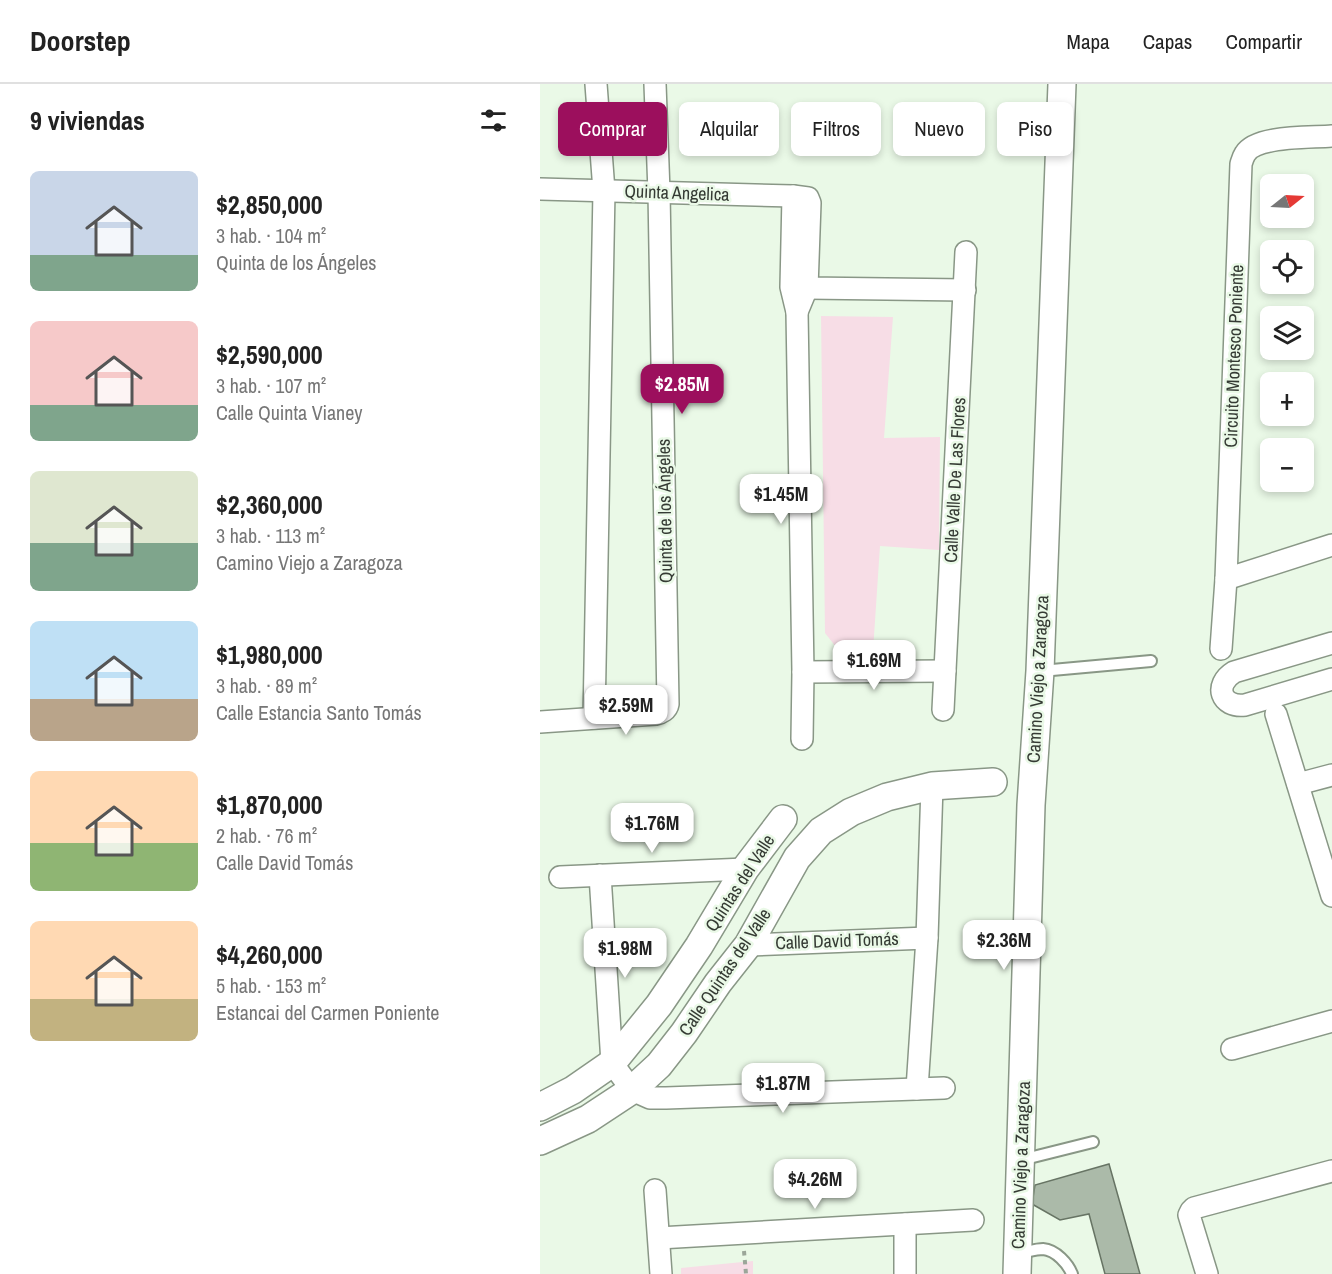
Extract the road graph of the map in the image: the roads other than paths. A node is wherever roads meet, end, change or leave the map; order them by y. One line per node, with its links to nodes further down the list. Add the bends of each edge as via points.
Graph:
1 (597, 84): 6 (street)
2 (655, 84): 7 (street, Quinta de los Ángeles)
3 (1062, 84): 17 (street, Camino Viejo a Zaragoza)
4 (1332, 136): 12 (street, Circuito Montesco Poniente, via 1277,139 1259,144 1245,153 1241,164)
5 (540, 189): 6 (street, Quinta Angelica)
6 (604, 190): 7 (street, Quinta Angelica); 22 (street)
7 (659, 192): 9 (street, Quinta Angelica, via 801,199); 22 (street, Quinta de los Ángeles, via 668,704 656,714)
8 (966, 252): 10 (street, Calle Valle De Las Flores)
9 (799, 288): 10 (street); 18 (street)
10 (965, 290): 16 (street, Calle Valle De Las Flores)
11 (1332, 545): 12 (street)
12 (1226, 579): 14 (street, Circuito Montesco Poniente)
13 (1332, 643): 19 (street, via 1234,672 1222,688 1227,701 1236,706)
14 (1221, 649)
15 (1151, 660): 17 (lane)
16 (945, 671): 18 (street); 20 (street, Calle Valle De Las Flores)
17 (1040, 671): 45 (street, Camino Viejo a Zaragoza, via 1031,805)
18 (803, 672): 24 (street)
19 (1332, 679)
20 (943, 710)
21 (1276, 714): 27 (street)
22 (594, 718): 23 (street)
23 (540, 722)
24 (802, 739)
25 (1332, 775): 27 (street)
26 (993, 782): 28 (street, Calle Quintas del Valle)
27 (1298, 784): 33 (street)
28 (932, 786): 34 (street, Calle David Tomás); 35 (street, Calle Quintas del Valle, via 887,797 851,812 821,831 797,858)
29 (783, 819): 30 (street, Quintas del Valle)
30 (745, 870): 31 (street); 38 (street, Quintas del Valle, via 659,1005)
31 (600, 875): 32 (street); 38 (street)
32 (560, 876)
33 (1332, 896)
34 (927, 938): 35 (street, Calle David Tomás); 39 (street, Calle David Tomás)
35 (748, 945): 41 (street, Calle Quintas del Valle, via 659,1065)
36 (1332, 1021): 37 (street)
37 (1232, 1049)
38 (612, 1063): 41 (street); 42 (street)
39 (917, 1089): 40 (street); 41 (street, via 685,1098 650,1098)
40 (944, 1089)
41 (632, 1090): 43 (street, Calle Quintas del Valle, via 588,1119)
42 (540, 1107)
43 (540, 1141)
44 (1093, 1142): 45 (lane)
45 (1021, 1160): 51 (street, Camino Viejo a Zaragoza)
46 (1332, 1171): 55 (street, via 1194,1208 1190,1215)
47 (655, 1190): 50 (street)
48 (973, 1220): 49 (street)
49 (905, 1224): 50 (street); 53 (street)
50 (659, 1238): 52 (street)
51 (1018, 1263): 54 (lane, via 1045,1249 1069,1266)
52 (661, 1274)
53 (905, 1274)
54 (1072, 1274)
55 (1207, 1274)

